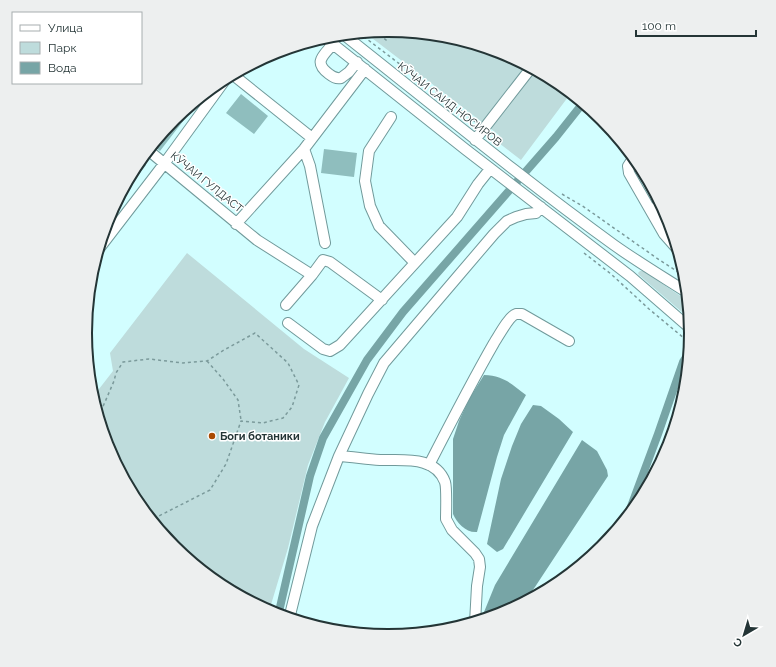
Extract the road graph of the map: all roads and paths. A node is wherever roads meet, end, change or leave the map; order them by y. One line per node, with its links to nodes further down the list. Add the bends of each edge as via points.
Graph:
1 (367, 38): 11 (path)
2 (350, 40): 4 (street, КӮЧАИ САИД НОСИРОВ)
3 (333, 44): 5 (street); 5 (street, via 320,62 328,73 335,78 341,78)
4 (362, 50): 5 (street); 13 (street, КӮЧАИ САИД НОСИРОВ)
5 (355, 61): 6 (street)
6 (366, 69): 12 (street, КӮЧАИ ГУЛДАСТ); 19 (street)
7 (527, 72): 11 (street)
8 (238, 78): 12 (street)
9 (217, 92): 18 (street)
10 (391, 117): 30 (street, via 369,151 365,181 370,206 379,226)
11 (484, 128): 13 (street); 14 (path, via 496,136)
12 (312, 138): 15 (street, КӮЧАИ ГУЛДАСТ)
13 (475, 140): 29 (street, КӮЧАИ САИД НОСИРОВ)
14 (492, 142)
15 (304, 149): 24 (street, КӮЧАИ ГУЛДАСТ); 27 (street, via 310,166)
16 (152, 154): 18 (street, КӮЧАИ ГУЛДАСТ)
17 (630, 163): 23 (street, via 629,172)
18 (164, 164): 24 (street, КӮЧАИ ГУЛДАСТ); 25 (street)
19 (490, 168): 21 (street); 30 (street, via 457,217)
20 (560, 193): 31 (path)
21 (538, 205): 33 (street); 44 (street, via 536,213 507,221 384,363)
22 (656, 207): 23 (street)
23 (652, 213): 26 (street)
24 (236, 224): 32 (street)
25 (107, 238)
26 (670, 241)
27 (325, 243)
28 (581, 250): 39 (path)
29 (641, 262): 33 (street, via 634,267); 34 (street, КӮЧАИ САИД НОСИРОВ)
30 (415, 263): 35 (street)
31 (678, 272)
32 (312, 275): 35 (street, via 323,260 330,262); 36 (street)
33 (630, 276): 38 (street)
34 (681, 288)
35 (382, 300): 37 (street, via 340,345 330,351 323,349)
36 (286, 305)
37 (288, 323)
38 (684, 323)
39 (684, 339)
40 (569, 341): 45 (street, via 522,314 512,317 477,372)
41 (207, 361): 42 (path, via 183,363 149,359 123,362); 43 (path, via 238,400); 43 (path, via 255,333 288,363 299,385 292,407 283,418 263,423)
42 (102, 410)
43 (241, 421): 46 (path, via 226,464 210,490)
44 (339, 456): 45 (street, via 421,461); 47 (street, via 312,526)
45 (429, 465): 48 (street, via 437,470 446,483 447,523 479,559)
46 (156, 518)
47 (290, 613)
48 (475, 617)

